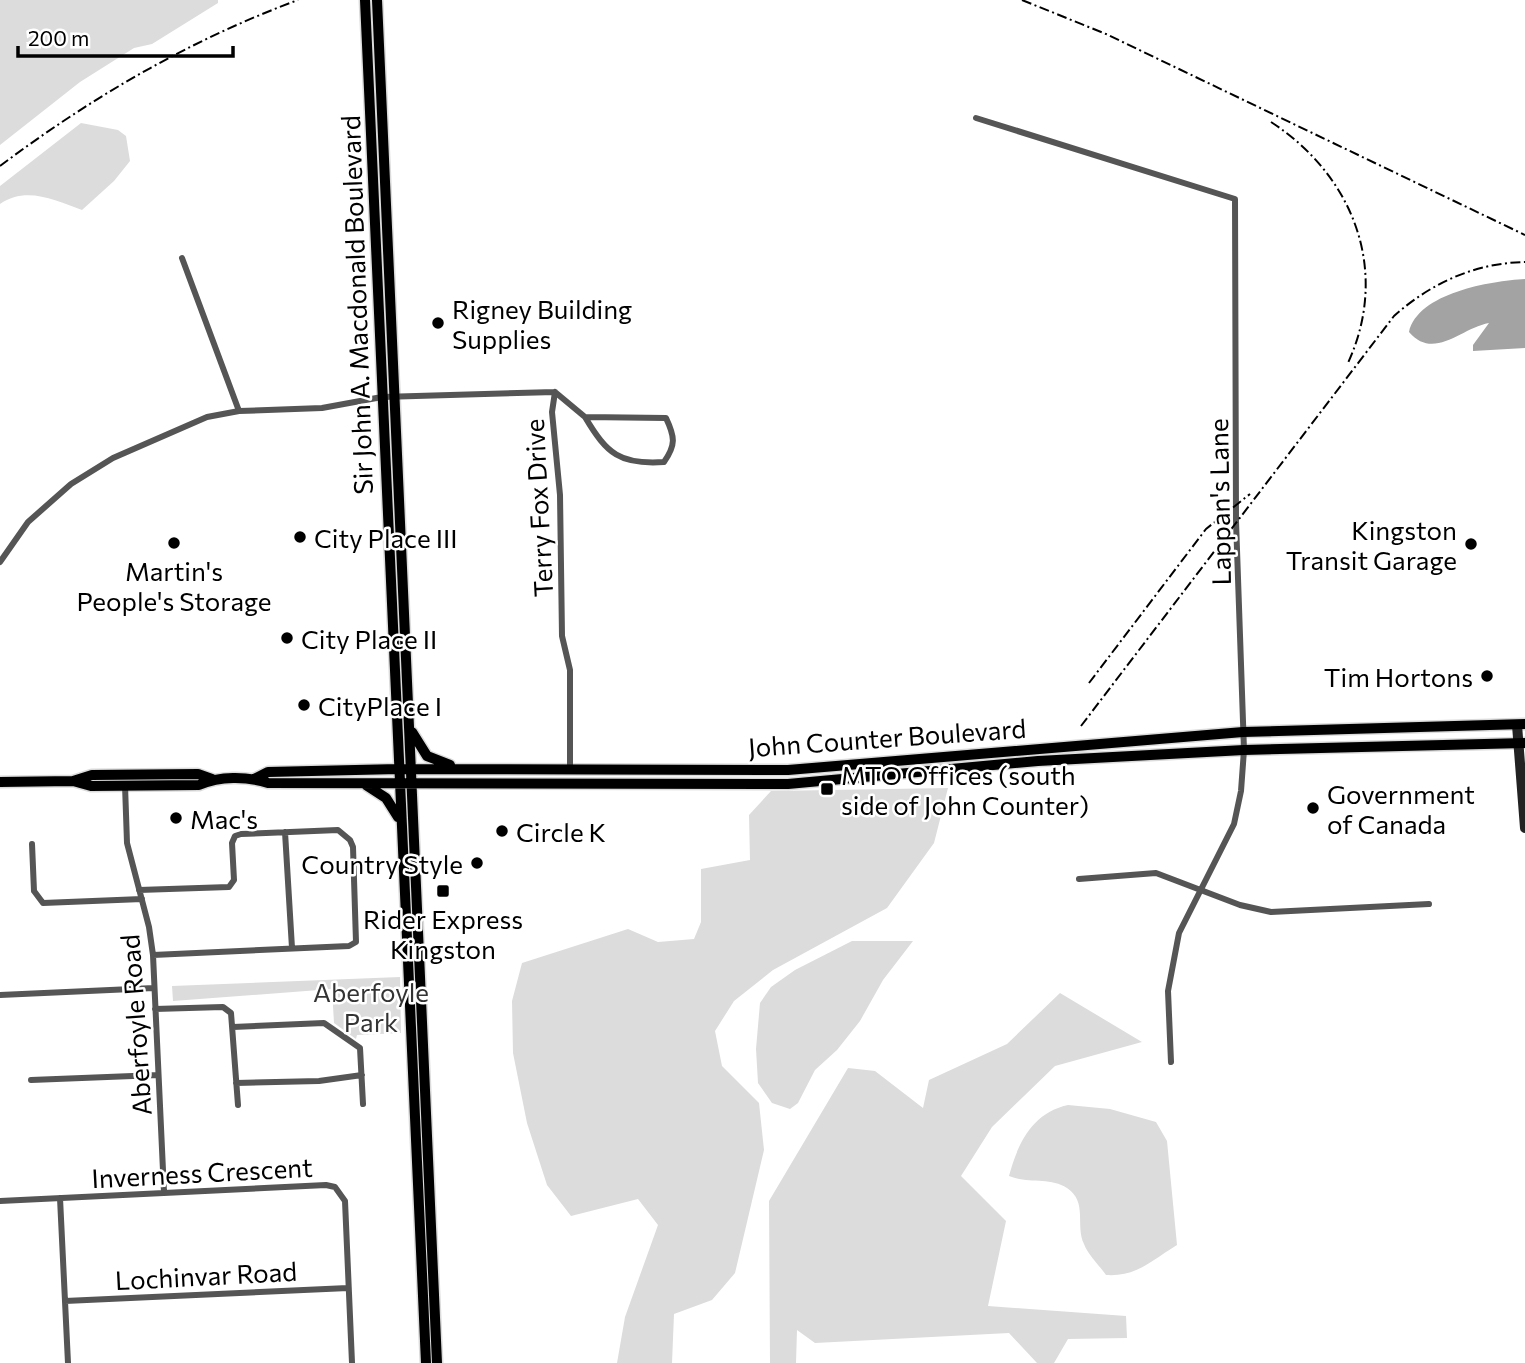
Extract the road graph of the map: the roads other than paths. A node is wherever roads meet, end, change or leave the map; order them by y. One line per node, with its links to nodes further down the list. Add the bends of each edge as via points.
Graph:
1 (365, 0): 7 (main road, Sir John A. Macdonald Boulevard)
2 (377, 0): 6 (main road, Sir John A. Macdonald Boulevard)
3 (976, 118): 13 (street, Lappan's Lane, via 1235,199)
4 (182, 258): 8 (street)
5 (555, 391): 6 (street, Terry Fox Drive); 9 (street); 18 (street, Terry Fox Drive, via 552,412 561,495 562,636 570,670)
6 (396, 396): 7 (street, Terry Fox Drive); 12 (main road, Sir John A. Macdonald Boulevard)
7 (382, 397): 8 (street, Terry Fox Drive, via 322,408); 16 (main road, Sir John A. Macdonald Boulevard)
8 (239, 411): 10 (street, Terry Fox Drive, via 181,426 71,484 28,522)
9 (585, 418): 9 (street, via 666,418 675,437 671,452 664,462 637,464 615,456)
10 (0, 562)
11 (1521, 725): 13 (main road, John Counter Boulevard); 14 (street)
12 (410, 726): 16 (main road, Sir John A. Macdonald Boulevard); 17 (main road, via 427,756 444,765)
13 (1243, 732): 15 (street, Lappan's Lane); 18 (main road, John Counter Boulevard, via 788,770)
14 (1521, 743): 15 (main road, John Counter Boulevard); 25 (street)
15 (1244, 750): 23 (main road, John Counter Boulevard, via 1038,761 788,784); 30 (street, Lappan's Lane, via 1234,824)
16 (405, 769): 17 (main road, John Counter Boulevard); 19 (main road, John Counter Boulevard, via 268,772); 23 (main road, Sir John A. Macdonald Boulevard)
17 (482, 770): 18 (main road, John Counter Boulevard)
18 (570, 770)
19 (254, 779): 20 (main road, John Counter Boulevard, via 212,779 199,785); 22 (main road, John Counter Boulevard)
20 (124, 780): 21 (main road, John Counter Boulevard, via 91,786 73,780); 29 (street, Aberfoyle Road, via 127,843)
21 (0, 782)
22 (362, 783): 23 (main road, John Counter Boulevard); 24 (main road, via 386,798)
23 (405, 785): 24 (main road, Sir John A. Macdonald Boulevard); 54 (main road, Sir John A. Macdonald Boulevard)
24 (401, 822): 53 (main road, Sir John A. Macdonald Boulevard)
25 (1525, 828)
26 (285, 832): 29 (street, via 235,836 234,880 229,887); 33 (street); 33 (street, via 338,830 353,847 356,942)
27 (32, 844): 31 (street, via 34,891 43,903)
28 (1079, 879): 30 (street, via 1156,873)
29 (139, 890): 31 (street, Aberfoyle Road)
30 (1201, 890): 32 (street, via 1271,912); 39 (street, Lappan's Lane, via 1179,933 1168,991)
31 (142, 899): 34 (street, Aberfoyle Road)
32 (1429, 904)
33 (292, 948): 34 (street)
34 (153, 955): 35 (street, Aberfoyle Road)
35 (154, 988): 36 (street); 37 (street, Aberfoyle Road)
36 (0, 995)
37 (155, 1009): 38 (street, via 223,1007 231,1013); 40 (street, Aberfoyle Road)
38 (233, 1027): 41 (street, via 324,1023 360,1048); 43 (street)
39 (1171, 1062)
40 (158, 1075): 42 (street); 46 (street, Aberfoyle Road)
41 (362, 1075): 43 (street); 44 (street)
42 (31, 1080)
43 (236, 1083): 45 (street)
44 (363, 1104)
45 (237, 1105)
46 (164, 1192): 47 (street, Inverness Crescent); 49 (street, Inverness Crescent, via 335,1187 345,1202)
47 (60, 1198): 48 (street, Inverness Crescent); 50 (street, Inverness Crescent)
48 (0, 1201)
49 (348, 1288): 50 (street, Lochinvar Road); 52 (street, Inverness Crescent)
50 (65, 1301): 51 (street, Inverness Crescent)
51 (68, 1363)
52 (352, 1363)
53 (426, 1363)
54 (438, 1363)

